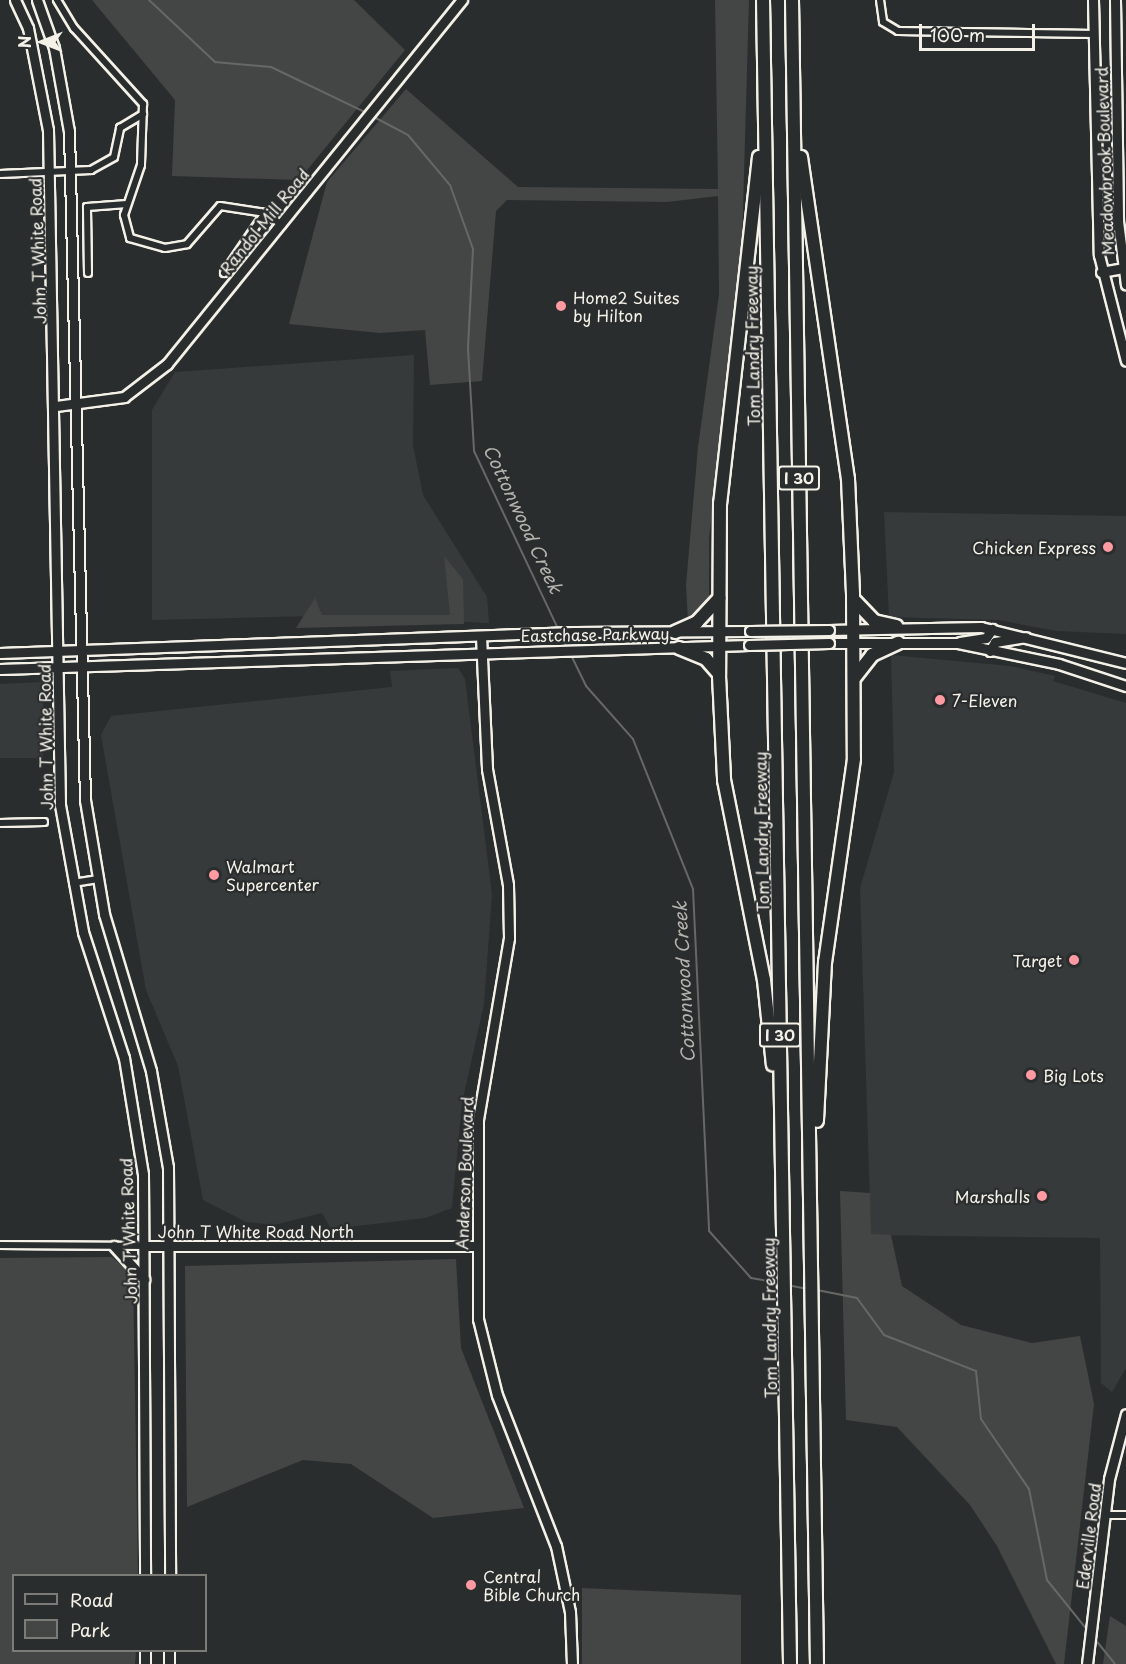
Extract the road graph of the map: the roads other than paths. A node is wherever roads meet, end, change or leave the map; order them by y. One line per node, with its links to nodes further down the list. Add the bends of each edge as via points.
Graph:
1 (15, 0): 16 (main road, John T White Road, via 43,93)
2 (37, 0): 15 (main road, John T White Road, via 62,84)
3 (57, 0): 14 (street, via 74,28 140,99)
4 (462, 0): 20 (main road, Randol Mill Road)
5 (763, 0): 12 (highway, Tom Landry Freeway / I 30)
6 (792, 0): 13 (highway, I 30)
7 (880, 0): 11 (street, via 883,22 898,31)
8 (1093, 0): 11 (main road, Meadowbrook Boulevard)
9 (1115, 0): 10 (main road, Meadowbrook Boulevard)
10 (1115, 33): 11 (main road); 21 (main road, Meadowbrook Boulevard)
11 (1094, 34): 22 (main road, Meadowbrook Boulevard, via 1095,198)
12 (765, 96): 29 (highway, via 720,503); 60 (highway, Tom Landry Freeway / I 30)
13 (794, 98): 30 (highway, via 816,287 848,479); 66 (highway, I 30)
14 (143, 114): 15 (street, via 120,128 114,157 91,170); 18 (street, via 141,165)
15 (70, 171): 16 (street); 27 (main road, John T White Road)
16 (49, 172): 17 (street); 28 (main road, John T White Road)
17 (0, 174)
18 (127, 204): 19 (street, via 125,230 130,238 165,248 194,240 220,206); 23 (street, via 87,207)
19 (265, 213): 20 (street); 24 (street)
20 (282, 225): 27 (main road, Randol Mill Road, via 152,380 124,397)
21 (1124, 267): 22 (main road); 25 (main road, Meadowbrook Boulevard)
22 (1101, 272): 26 (main road, Meadowbrook Boulevard)
23 (88, 273)
24 (224, 273)
25 (1126, 285)
26 (1126, 361)
27 (75, 405): 28 (main road, Randol Mill Road); 44 (main road, John T White Road)
28 (56, 406): 43 (main road, John T White Road)
29 (719, 598): 33 (highway); 34 (highway, via 697,622)
30 (853, 598): 31 (highway, via 865,615); 36 (highway)
31 (896, 626): 32 (main road, Eastchase Parkway); 36 (main road, Eastchase Parkway)
32 (992, 629): 37 (main road, Eastchase Parkway); 40 (main road, via 986,638)
33 (719, 631): 34 (main road, Eastchase Parkway); 36 (main road, Eastchase Parkway, bridge, via 829,630); 41 (highway)
34 (675, 632): 35 (main road, Eastchase Parkway)
35 (481, 636): 38 (main road, Eastchase Parkway); 46 (main road, Anderson Boulevard)
36 (853, 637): 39 (main road, Eastchase Parkway); 41 (main road, Eastchase Parkway, bridge, via 829,643); 54 (highway)
37 (1028, 637): 45 (main road, via 995,642); 48 (main road, Eastchase Parkway)
38 (287, 643): 44 (main road, Eastchase Parkway); 49 (main road)
39 (898, 643): 40 (main road, Eastchase Parkway); 54 (highway, via 872,655)
40 (958, 643): 45 (main road, Eastchase Parkway)
41 (719, 645): 42 (main road, Eastchase Parkway); 53 (highway)
42 (679, 648): 46 (main road, Eastchase Parkway); 53 (highway, via 715,665)
43 (58, 649): 44 (main road, Eastchase Parkway); 47 (main road); 50 (main road, John T White Road)
44 (78, 649): 51 (main road, John T White Road)
45 (990, 651): 55 (main road, Eastchase Parkway, via 1059,664)
46 (482, 652): 49 (main road, Eastchase Parkway); 65 (main road, Anderson Boulevard, via 487,769 508,885 509,938 478,1120)
47 (0, 653)
48 (1126, 661)
49 (288, 662): 51 (main road, Eastchase Parkway)
50 (58, 666): 51 (main road, Eastchase Parkway); 52 (main road); 59 (main road, John T White Road, via 60,805)
51 (78, 666): 58 (main road, John T White Road, via 85,801)
52 (0, 669)
53 (719, 676): 60 (highway, via 724,780 764,980)
54 (854, 678): 66 (highway, via 854,759 825,962)
55 (1126, 686)
56 (44, 822): 57 (street)
57 (0, 823)
58 (97, 879): 59 (street); 64 (main road, John T White Road, via 163,1129)
59 (73, 883): 63 (main road, John T White Road, via 130,1089 143,1174)
60 (781, 1132): 74 (highway, Tom Landry Freeway / I 30)
61 (0, 1245): 62 (street, John T White Road North)
62 (114, 1246): 63 (street, John T White Road North); 67 (main road, via 132,1260)
63 (146, 1246): 64 (main road, John T White Road North); 67 (main road, John T White Road)
64 (170, 1246): 65 (main road, John T White Road North); 72 (main road, John T White Road)
65 (476, 1246): 73 (main road, Anderson Boulevard, via 478,1319 490,1374 556,1546 570,1612)
66 (812, 1247): 75 (highway, I 30)
67 (145, 1283): 71 (main road, John T White Road)
68 (1126, 1414): 69 (main road, Ederville Road)
69 (1104, 1515): 70 (street); 76 (main road, Ederville Road)
70 (1126, 1515)
71 (145, 1574)
72 (170, 1574)
73 (572, 1664)
74 (790, 1664)
75 (817, 1664)
76 (1087, 1664)

